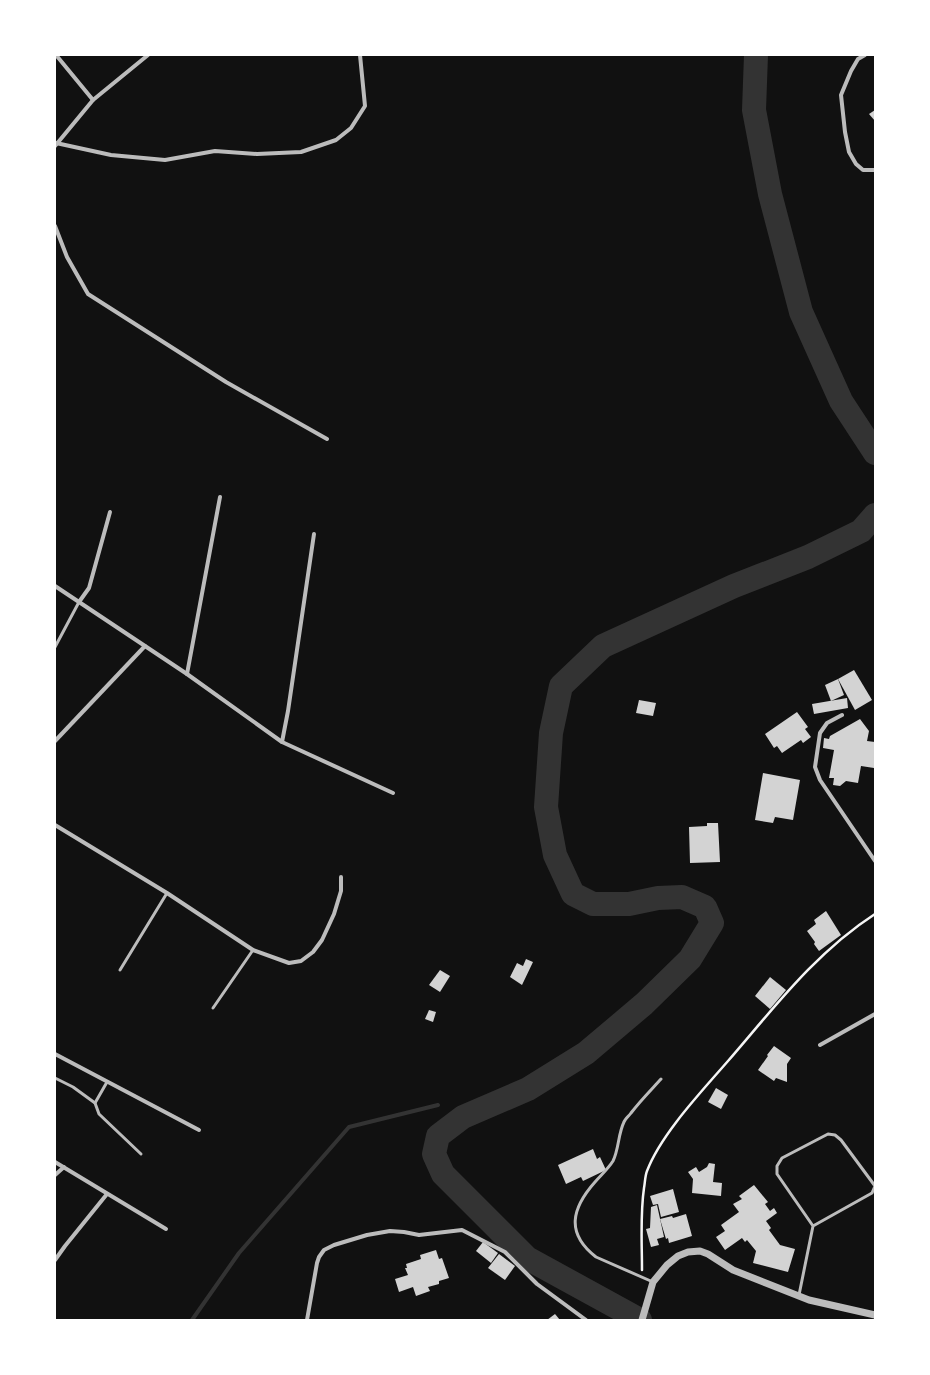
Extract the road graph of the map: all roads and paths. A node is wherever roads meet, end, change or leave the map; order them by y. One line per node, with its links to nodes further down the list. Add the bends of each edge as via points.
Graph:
1 (56, 55): 5 (street)
2 (148, 55): 5 (street)
3 (360, 55): 6 (street, via 364,106 351,128 336,140 301,152 257,154 215,151 165,160 111,155)
4 (865, 55): 7 (street, via 851,71 841,95 849,152 863,170)
5 (93, 100): 6 (street)
6 (56, 145)
7 (875, 170)
8 (55, 226): 9 (street, via 67,257 88,294 226,382)
9 (327, 439)
10 (220, 497): 17 (street)
11 (110, 512): 14 (street, via 89,588)
12 (314, 534): 20 (street)
13 (55, 586): 14 (street)
14 (79, 602): 15 (street); 16 (lane)
15 (145, 646): 17 (street); 19 (street)
16 (55, 647)
17 (187, 674): 20 (street)
18 (842, 715): 23 (street, via 827,723 820,734 815,767 820,780)
19 (55, 740)
20 (282, 742): 21 (street)
21 (393, 793)
22 (55, 825): 25 (street)
23 (875, 861)
24 (341, 877): 27 (street, via 341,891 334,914 322,940 313,952 301,961 289,963)
25 (167, 894): 27 (street); 28 (lane)
26 (875, 914): 46 (path, via 858,925 807,970 709,1082 659,1147 647,1172 643,1197)
27 (254, 950): 29 (lane)
28 (120, 970)
29 (213, 1008)
30 (875, 1014): 31 (street)
31 (820, 1045)
32 (55, 1054): 35 (street)
33 (55, 1078): 36 (lane)
34 (662, 1079): 47 (lane, via 624,1121 613,1160 578,1206 575,1220 576,1231 588,1251)
35 (107, 1082): 36 (lane); 37 (street)
36 (95, 1103): 38 (lane, via 100,1114)
37 (199, 1130)
38 (141, 1154)
39 (55, 1162): 40 (street)
40 (64, 1167): 41 (street); 42 (street)
41 (55, 1175)
42 (108, 1194): 44 (street); 45 (street)
43 (813, 1226): 43 (lane, via 872,1192 875,1186 836,1135 828,1134 782,1158 777,1166 777,1174); 48 (lane)
44 (166, 1229)
45 (55, 1260)
46 (642, 1274)
47 (653, 1282): 48 (street, via 678,1256 700,1251 734,1270); 52 (street)
48 (799, 1296): 49 (street)
49 (875, 1315)
50 (307, 1320): 51 (street, via 317,1263 324,1250 367,1235 390,1231 419,1235 462,1230 505,1252 537,1284)
51 (586, 1320)
52 (642, 1320)

